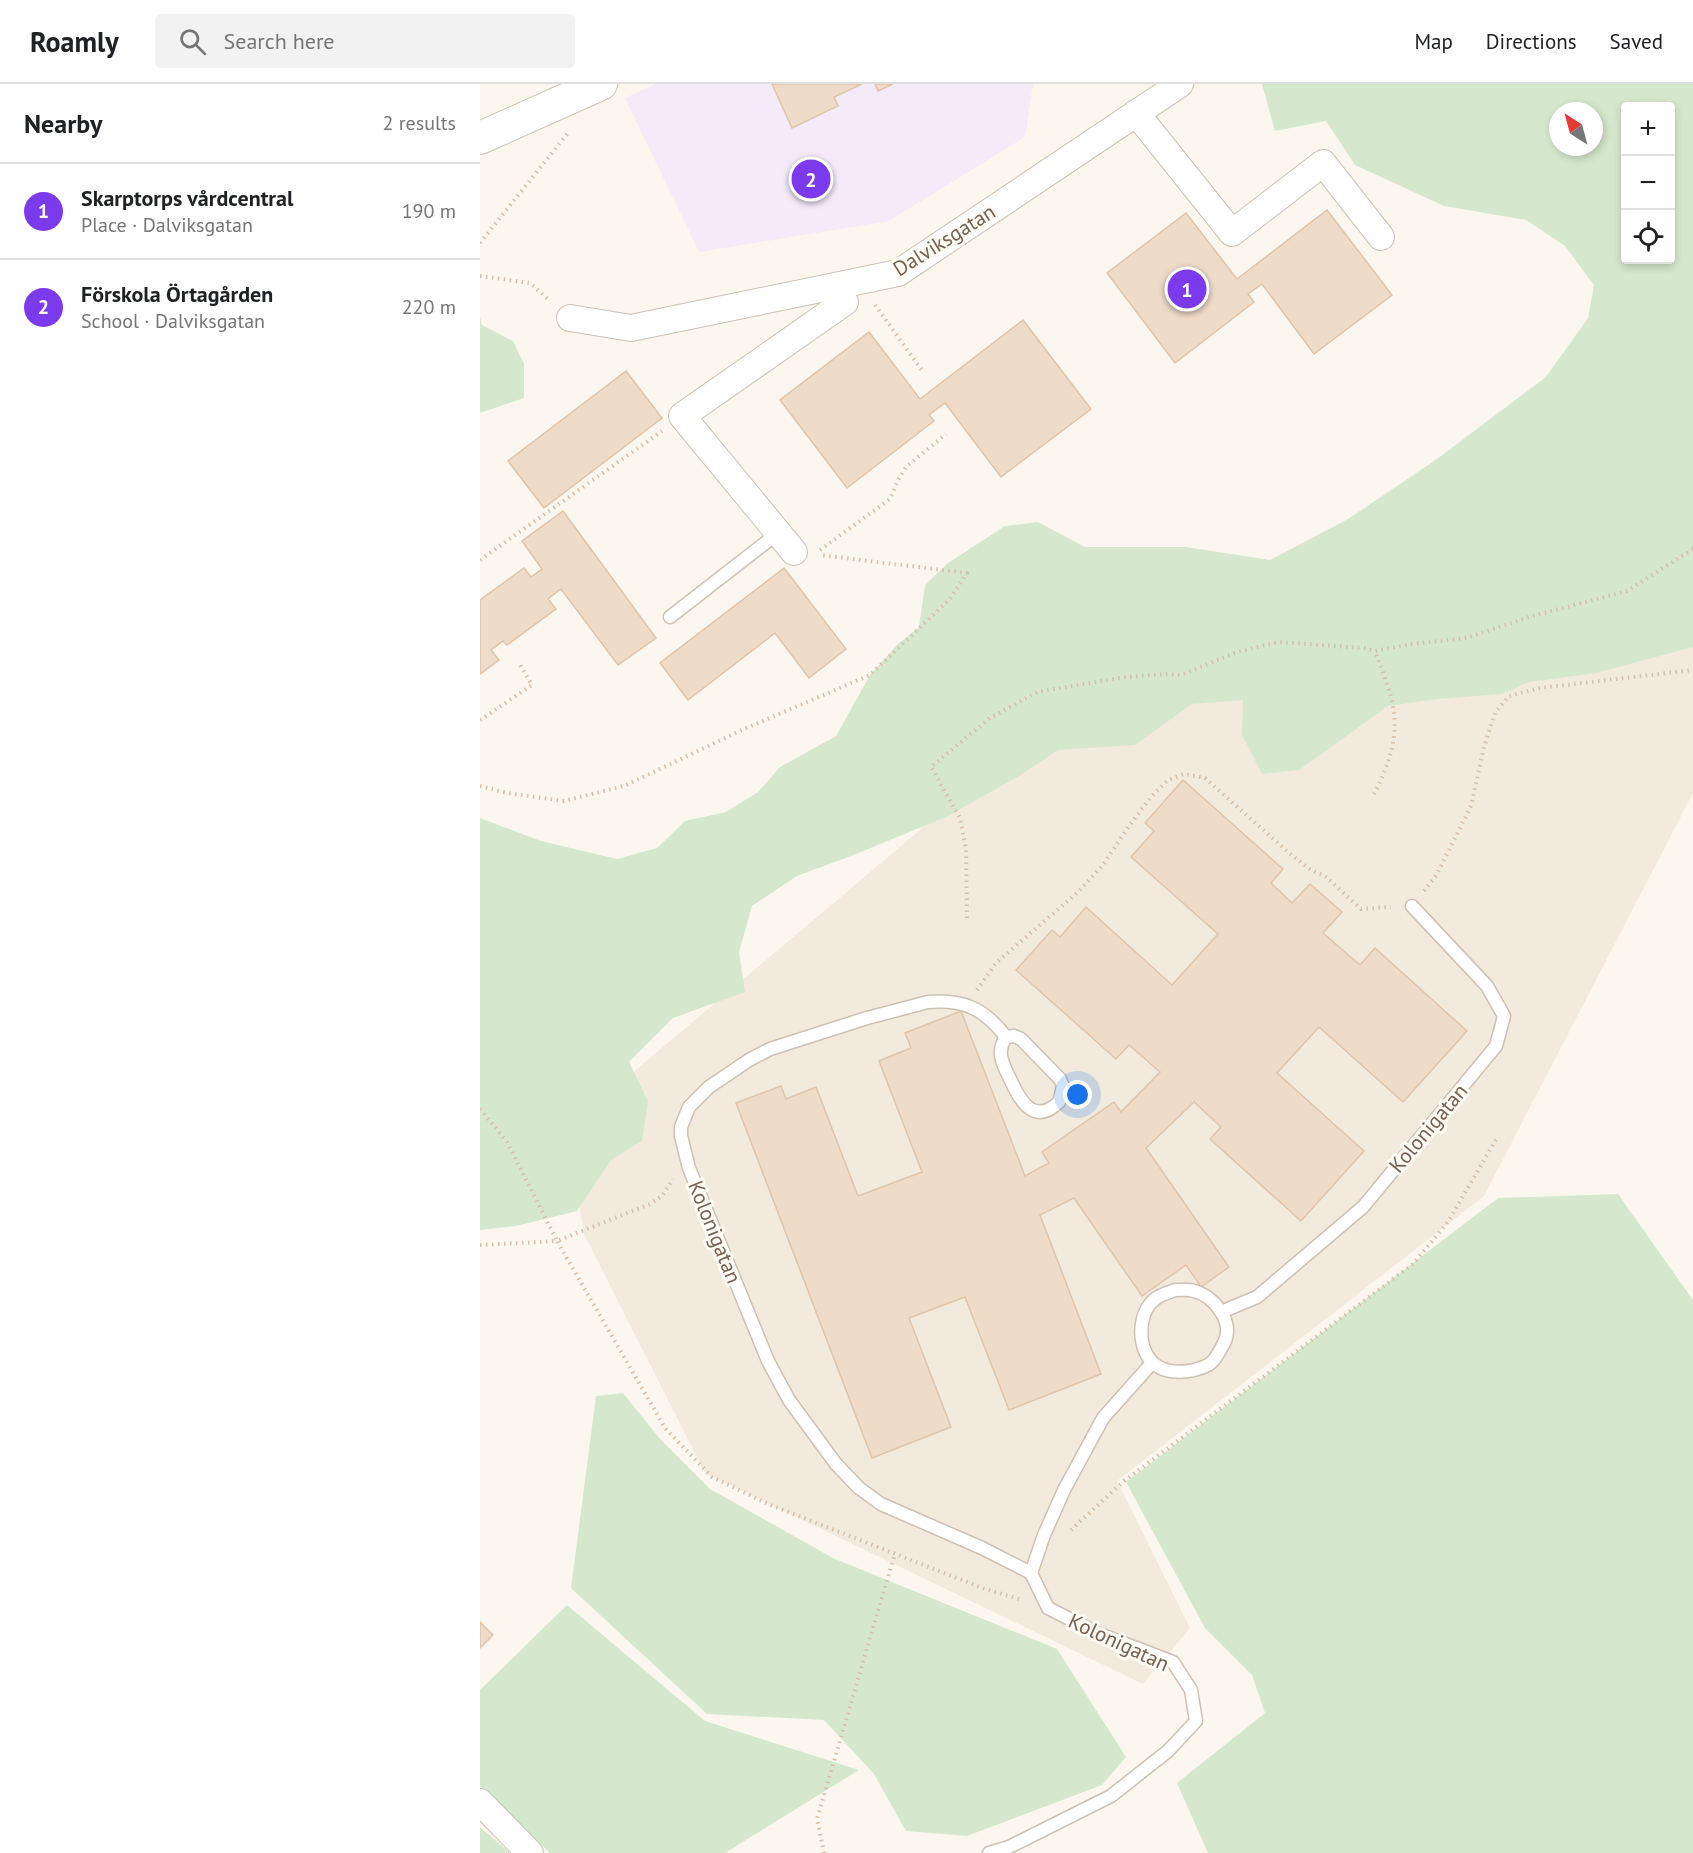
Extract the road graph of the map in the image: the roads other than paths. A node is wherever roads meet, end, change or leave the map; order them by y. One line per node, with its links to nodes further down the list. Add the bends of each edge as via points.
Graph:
1 (601, 84): 4 (street)
2 (1180, 84): 3 (street, Dalviksgatan)
3 (1136, 113): 5 (street, via 1232,233 1323,163); 6 (street, Dalviksgatan, via 898,273)
4 (480, 138)
5 (1381, 237)
6 (832, 287): 7 (street, Dalviksgatan, via 631,328); 8 (street, via 845,302 682,416)
7 (570, 318)
8 (786, 543): 9 (lane)
9 (670, 617)
10 (1412, 906): 12 (lane, Kolonigatan, via 1487,986 1504,1016 1496,1046 1363,1207 1257,1297)
11 (1006, 1037): 11 (lane, Kolonigatan, via 1021,1039 1060,1079 1062,1094 1053,1108 1037,1112 1019,1100 1001,1060 1001,1044); 14 (lane, Kolonigatan, via 984,1013 946,1001 928,1002 789,1042 749,1060 709,1087 689,1107 681,1136 689,1168 768,1361 789,1400 836,1464 881,1504)
12 (1221, 1312): 13 (lane, via 1227,1326 1225,1342 1210,1364 1184,1373); 13 (lane, via 1211,1299 1194,1290 1176,1290 1157,1297 1140,1329 1143,1347)
13 (1152, 1363): 14 (lane, via 1103,1418 1064,1490)
14 (1031, 1574): 17 (lane, Kolonigatan, via 1048,1608 1097,1633 1173,1662 1191,1690 1196,1721 1168,1751 1111,1796 1009,1847)
15 (480, 1802): 16 (street)
16 (530, 1853)
17 (989, 1853)

